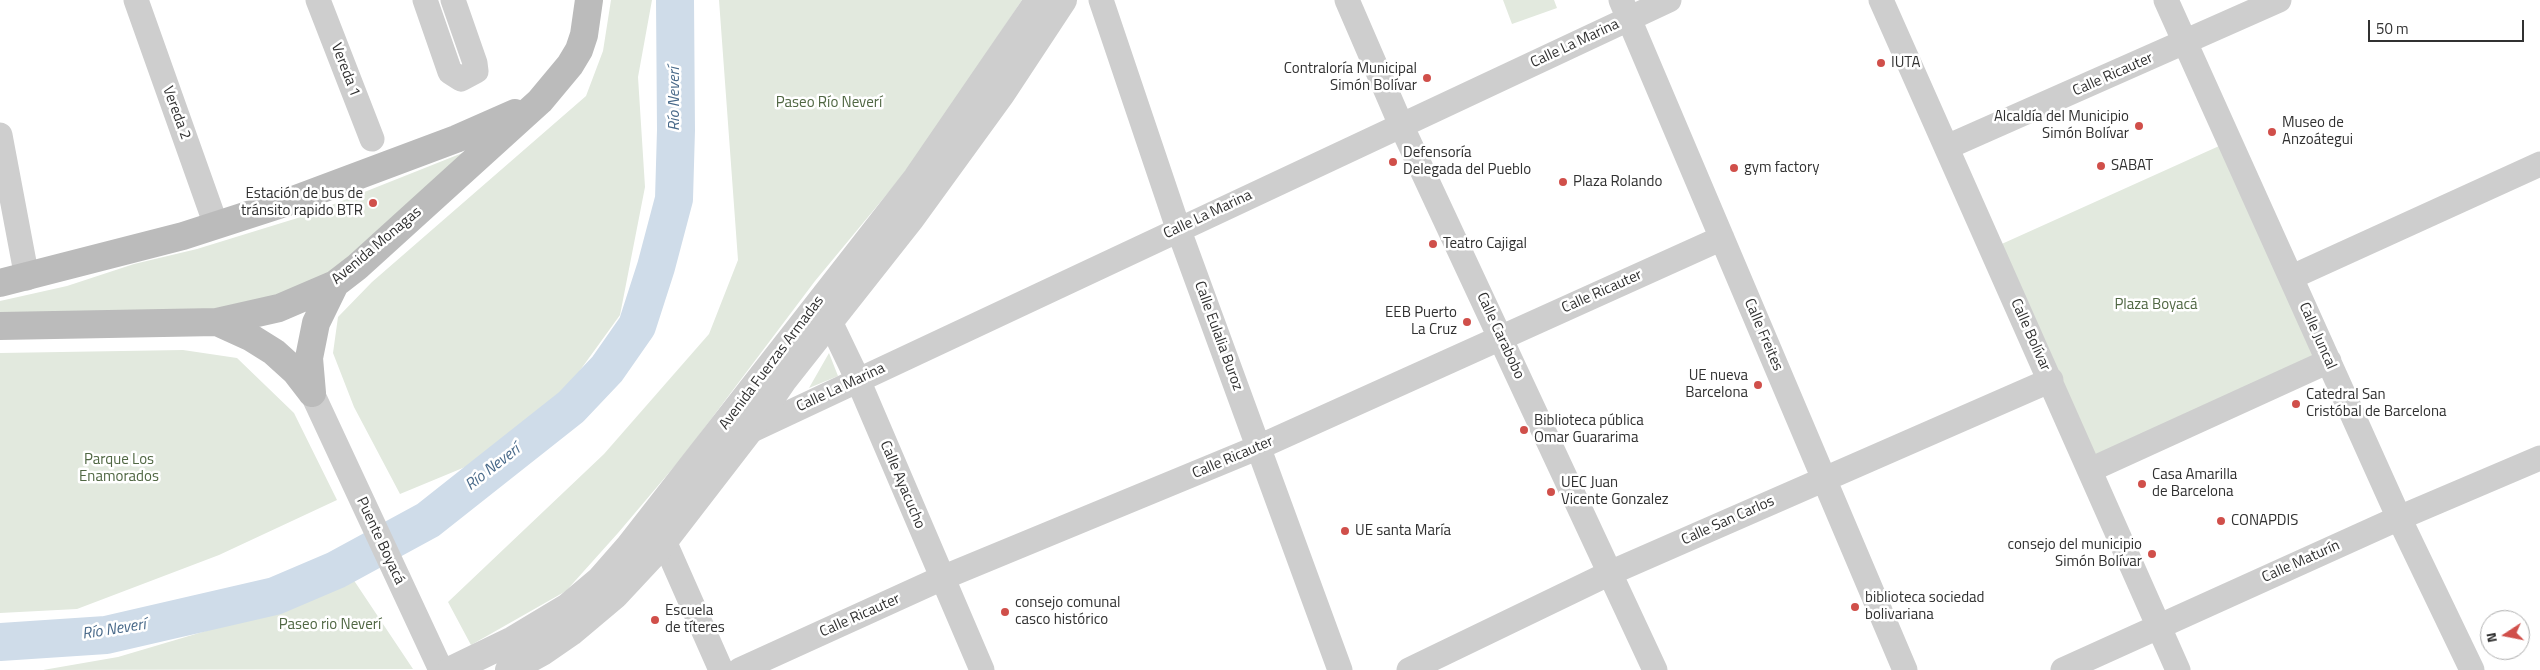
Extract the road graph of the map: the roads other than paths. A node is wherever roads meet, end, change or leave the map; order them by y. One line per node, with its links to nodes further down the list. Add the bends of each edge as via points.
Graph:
1 (136, 0): 22 (street, Vereda 2)
2 (318, 0): 19 (street, Vereda 1)
3 (425, 0): 4 (street, via 450,72 461,79 476,71 476,63)
4 (452, 0)
5 (589, 0): 16 (main road, Avenida Monagas, via 579,50)
6 (1040, 0): 29 (street, Avenida Fuerzas Armadas)
7 (1063, 0): 29 (street, Avenida Fuerzas Armadas, via 990,110 911,218)
8 (1101, 0): 23 (street, Calle Eulalia Buroz)
9 (1347, 0): 17 (street, Calle Carabobo)
10 (1669, 0): 14 (street, Calle La Marina)
11 (1881, 0): 20 (street, Calle Bolívar)
12 (2166, 0): 15 (street, Calle Juncal)
13 (2278, 0): 15 (street, Calle Ricauter)
14 (1624, 9): 17 (street, Calle La Marina); 24 (street, Calle Freites)
15 (2186, 43): 20 (street, Calle Ricauter); 25 (street, Calle Juncal)
16 (540, 101): 22 (main road, Avenida Monagas, via 456,140 286,203); 28 (main road, Avenida Monagas)
17 (1401, 125): 23 (street, Calle La Marina); 32 (street, Calle Carabobo)
18 (0, 135): 26 (street)
19 (372, 139)
20 (1947, 147): 35 (street, Calle Bolívar)
21 (2540, 164): 25 (street)
22 (216, 225): 26 (main road, Avenida Monagas)
23 (1178, 228): 34 (street, Calle La Marina); 38 (street, Calle Eulalia Buroz)
24 (1722, 238): 32 (street, Calle Ricauter); 41 (street, Calle Freites)
25 (2292, 277): 33 (street, Calle Juncal)
26 (26, 278): 27 (main road, Avenida Monagas)
27 (0, 283)
28 (336, 284): 30 (main road, Avenida Monagas, via 279,308); 36 (main road, via 316,323 309,358)
29 (824, 311): 34 (street, Calle Ayacucho); 37 (street, Avenida Fuerzas Armadas); 43 (street, Avenida Fuerzas Armadas)
30 (217, 322): 31 (main road, Avenida Monagas); 36 (main road, via 274,352 295,371)
31 (0, 326)
32 (1501, 338): 38 (street, Calle Ricauter); 44 (street, Calle Carabobo)
33 (2329, 361): 40 (street); 42 (street, Calle Juncal)
34 (858, 380): 37 (street, Calle La Marina); 45 (street, Calle Ayacucho)
35 (2050, 380): 40 (street, Calle Bolívar); 41 (street, Calle San Carlos)
36 (312, 394): 47 (street, Puente Boyacá)
37 (748, 432): 43 (street, Avenida Fuerzas Armadas)
38 (1259, 448): 45 (street, Calle Ricauter); 53 (street, Calle Eulalia Buroz)
39 (2540, 458): 42 (street, Calle Maturín)
40 (2090, 470): 46 (street, Calle Bolívar)
41 (1825, 479): 44 (street, Calle San Carlos); 56 (street, Calle Freites)
42 (2399, 518): 46 (street, Calle Maturín); 59 (street, Calle Juncal)
43 (657, 531): 48 (street, Avenida Fuerzas Armadas, via 568,607 513,640); 49 (street, Avenida Fuerzas Armadas, via 615,595 571,632); 50 (street)
44 (1610, 573): 54 (street, Calle San Carlos); 55 (street, Calle Carabobo)
45 (942, 578): 51 (street, Calle Ricauter); 52 (street, Calle Ayacucho)
46 (2159, 627): 57 (street, Calle Maturín); 58 (street, Calle Bolívar)
47 (441, 670)
48 (451, 670)
49 (509, 670)
50 (721, 670)
51 (740, 670)
52 (982, 670)
53 (1340, 670)
54 (1408, 670)
55 (1656, 670)
56 (1905, 670)
57 (2063, 670)
58 (2178, 670)
59 (2472, 670)

